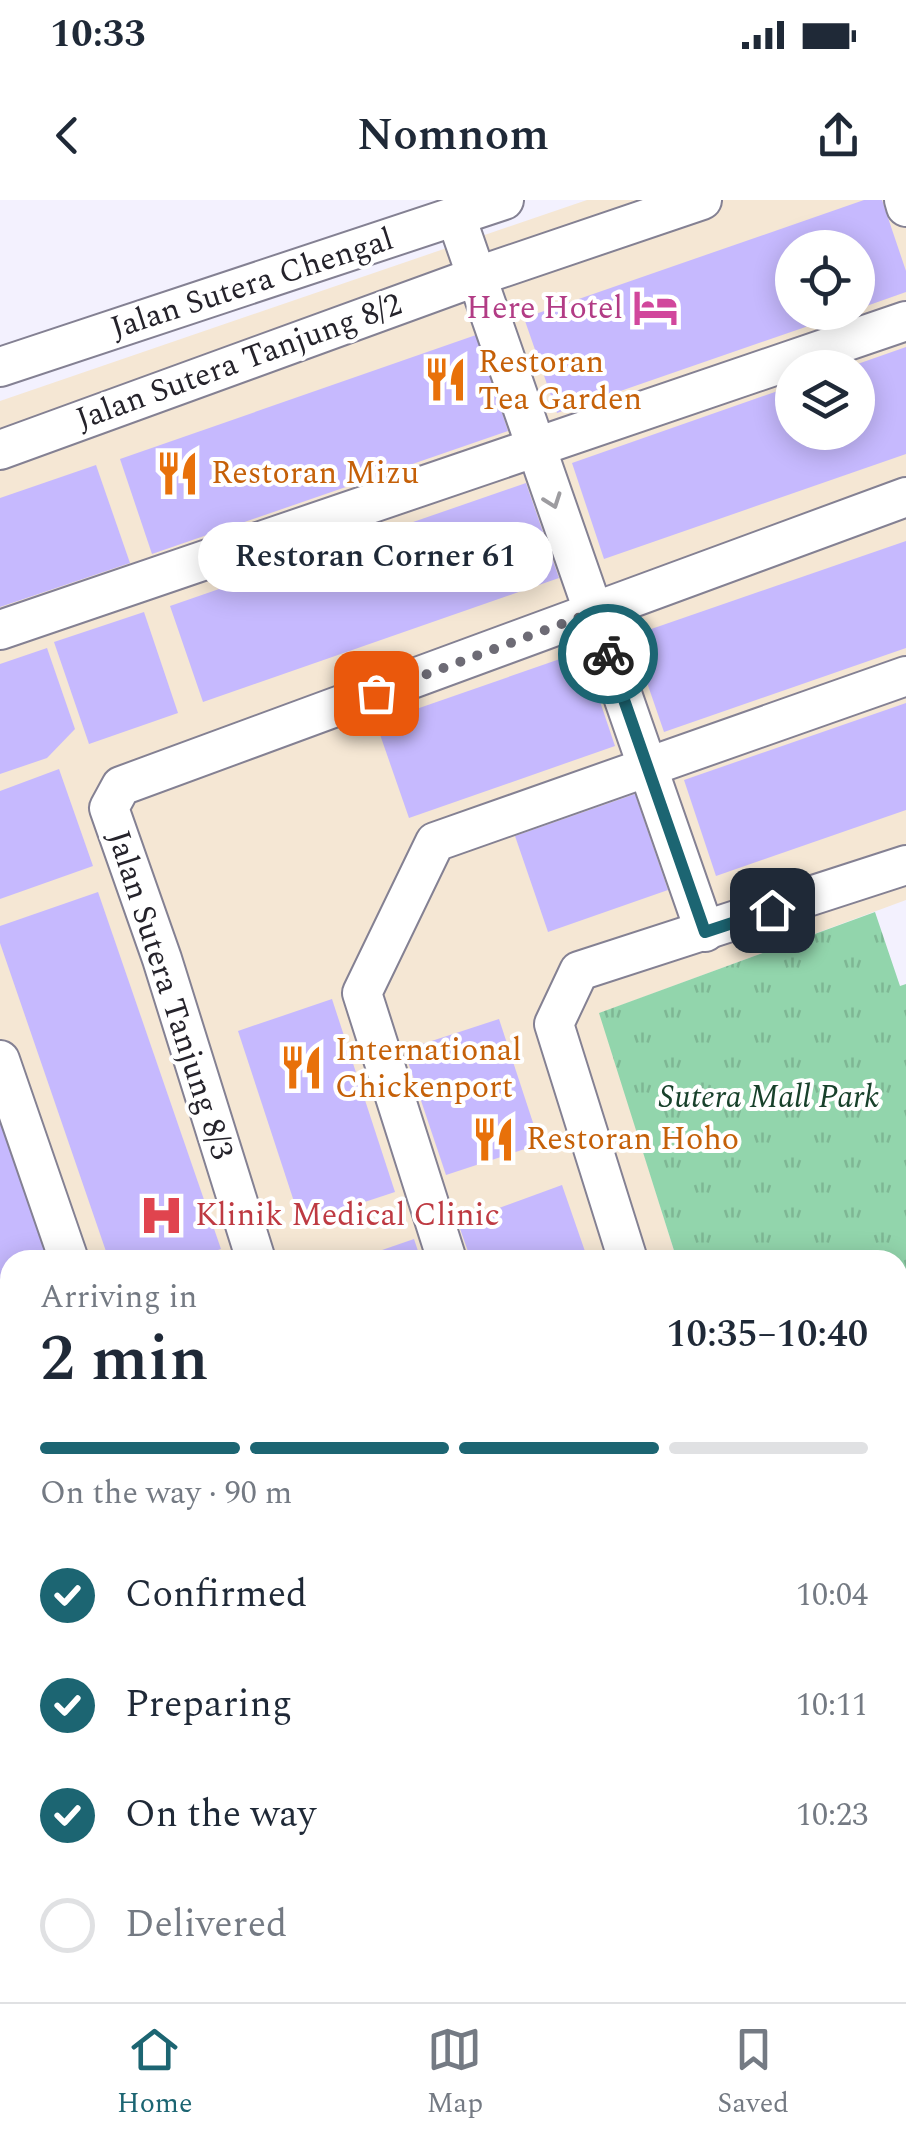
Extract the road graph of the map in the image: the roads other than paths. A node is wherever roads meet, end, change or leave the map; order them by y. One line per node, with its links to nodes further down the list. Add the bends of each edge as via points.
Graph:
1 (504, 200): 3 (street, Jalan Sutera Chengal)
2 (702, 200): 4 (street, Jalan Sutera Tanjung 8/2)
3 (456, 217): 4 (street); 6 (street, Jalan Sutera Chengal)
4 (478, 276): 7 (street, Jalan Sutera Tanjung 8/2); 8 (street)
5 (906, 321): 8 (street)
6 (0, 368)
7 (0, 450)
8 (534, 450): 10 (street, one-way to 10); 11 (street)
9 (906, 497): 10 (street, Jalan Sutera Tanjung 8/3)
10 (594, 612): 13 (street); 18 (street, Jalan Sutera Tanjung 8/3, via 113,794 109,808)
11 (0, 630)
12 (906, 676): 13 (street)
13 (645, 766): 15 (street); 19 (street, via 435,842 362,993)
14 (906, 865): 15 (street)
15 (705, 932): 20 (street, via 579,971 554,1024)
16 (0, 1060): 17 (street)
17 (65, 1250)
18 (253, 1250)
19 (444, 1250)
20 (625, 1250)

